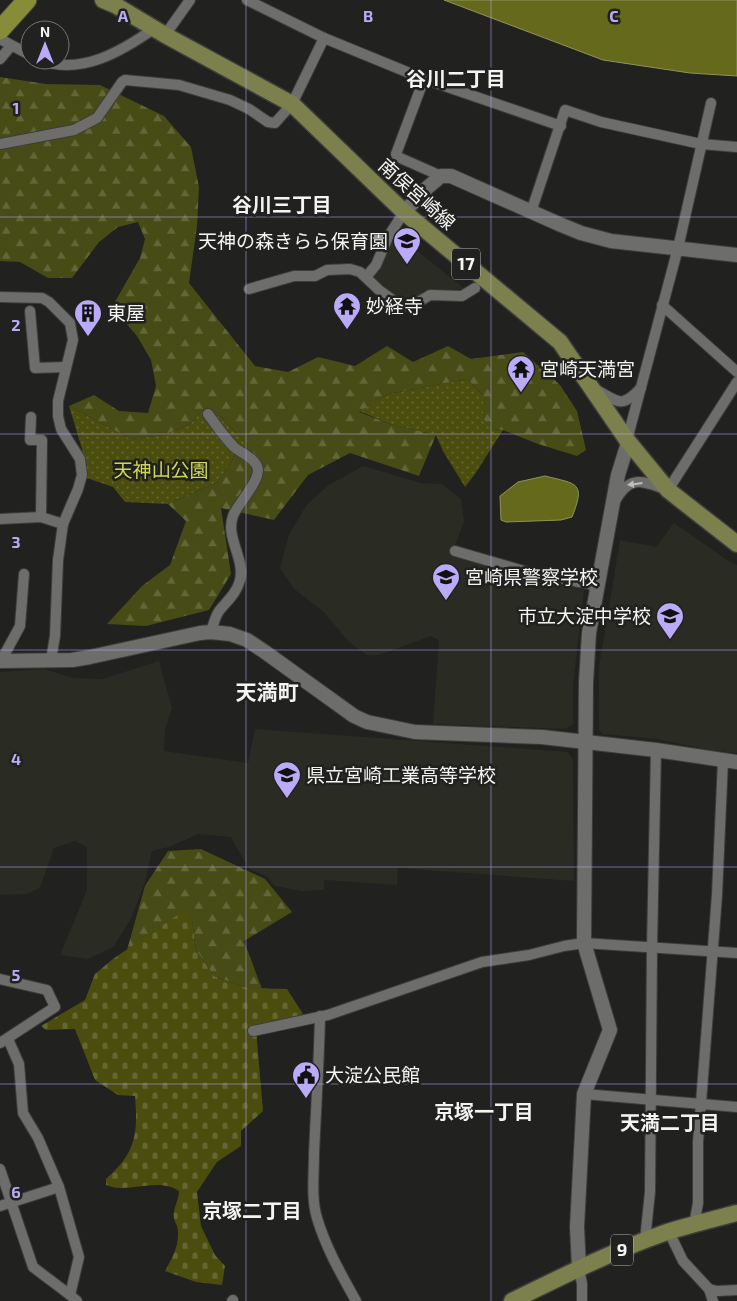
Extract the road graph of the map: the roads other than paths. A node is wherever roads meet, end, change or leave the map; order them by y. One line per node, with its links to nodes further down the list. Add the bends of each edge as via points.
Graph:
1 (12, 0): 6 (highway)
2 (27, 0): 7 (highway)
3 (190, 0): 8 (street)
4 (247, 0): 9 (street)
5 (110, 2): 8 (main road, 南俣宮崎線 / 17)
6 (0, 13)
7 (0, 30)
8 (160, 32): 14 (street, via 94,62); 17 (main road, 南俣宮崎線 / 17)
9 (324, 38): 15 (street); 17 (street)
10 (0, 39): 11 (street)
11 (11, 46): 12 (street); 13 (street)
12 (20, 50)
13 (0, 59)
14 (70, 64)
15 (424, 79): 18 (street); 22 (street, via 396,154)
16 (712, 103): 20 (street)
17 (292, 104): 19 (street, via 275,123 268,122 230,100 179,85 125,80 97,118 74,130); 23 (main road, 南俣宮崎線 / 17)
18 (561, 126): 20 (street, via 565,110 602,122); 24 (street)
19 (0, 144)
20 (701, 144): 21 (street); 25 (street)
21 (737, 146)
22 (441, 176): 23 (street); 24 (street, via 451,176)
23 (404, 212): 27 (street); 36 (main road, 南俣宮崎線 / 17, via 560,342)
24 (530, 212): 25 (street, via 611,242)
25 (678, 248): 26 (street); 31 (street)
26 (737, 255)
27 (366, 278): 28 (street, via 405,306 415,304 430,294 462,296); 29 (street, via 350,269 327,270 315,276 294,276)
28 (475, 288)
29 (249, 289)
30 (0, 297): 33 (street, via 42,298 70,323 73,340)
31 (662, 304): 34 (street); 37 (street)
32 (30, 311): 33 (street, via 35,368)
33 (66, 368): 45 (street, via 58,416 61,429 80,459 82,475)
34 (737, 372)
35 (737, 382): 41 (street)
36 (592, 387): 37 (street, via 616,402 626,402); 40 (main road, 南俣宮崎線 / 17)
37 (642, 388): 40 (street)
38 (208, 414): 50 (street, via 258,471 231,522 241,563 240,580 236,592 218,612)
39 (31, 417): 43 (street, via 30,440 42,440)
40 (627, 440): 41 (main road, 南俣宮崎線 / 17); 42 (street)
41 (668, 490): 42 (street, one-way to 42, via 635,482 621,490); 46 (main road, 南俣宮崎線 / 17)
42 (612, 505): 49 (street)
43 (42, 517): 44 (street); 45 (street)
44 (0, 518)
45 (62, 524): 51 (street)
46 (737, 544)
47 (455, 551): 49 (street, via 524,571)
48 (24, 574): 52 (street, via 20,626)
49 (598, 586): 53 (street, via 589,632)
50 (211, 632): 51 (street, via 90,657); 53 (street, via 247,640 367,722 415,732 542,737)
51 (51, 660): 52 (street)
52 (0, 661)
53 (585, 743): 54 (street); 56 (street)
54 (656, 750): 55 (street); 57 (street)
55 (730, 761): 58 (street)
56 (584, 943): 57 (street); 61 (street, via 482,962); 64 (street, via 610,1030)
57 (652, 947): 58 (street); 65 (street)
58 (712, 951): 59 (street); 66 (street)
59 (737, 953)
60 (0, 979): 63 (street, via 47,990 55,1007)
61 (320, 1016): 62 (street); 80 (street, via 313,1196 317,1218 334,1261)
62 (253, 1031)
63 (4, 1041): 69 (street, via 18,1064 23,1113 38,1138)
64 (584, 1094): 65 (street); 76 (street)
65 (650, 1098): 66 (street); 75 (street, via 650,1192)
66 (700, 1104): 67 (street); 73 (street, via 698,1203)
67 (737, 1107)
68 (0, 1169): 70 (street)
69 (59, 1187): 70 (street); 79 (street, via 79,1257)
70 (11, 1202): 71 (street); 79 (street, via 33,1267)
71 (0, 1206)
72 (737, 1213): 73 (main road, 9)
73 (694, 1225): 74 (main road, 9)
74 (669, 1232): 75 (main road, 9); 77 (street, via 683,1261)
75 (645, 1240): 76 (main road, 9)
76 (579, 1268): 81 (main road, 9); 82 (street)
77 (709, 1289): 78 (street); 83 (street)
78 (737, 1290)
79 (73, 1298)
80 (356, 1301)
81 (512, 1301)
82 (582, 1301)
83 (714, 1301)

